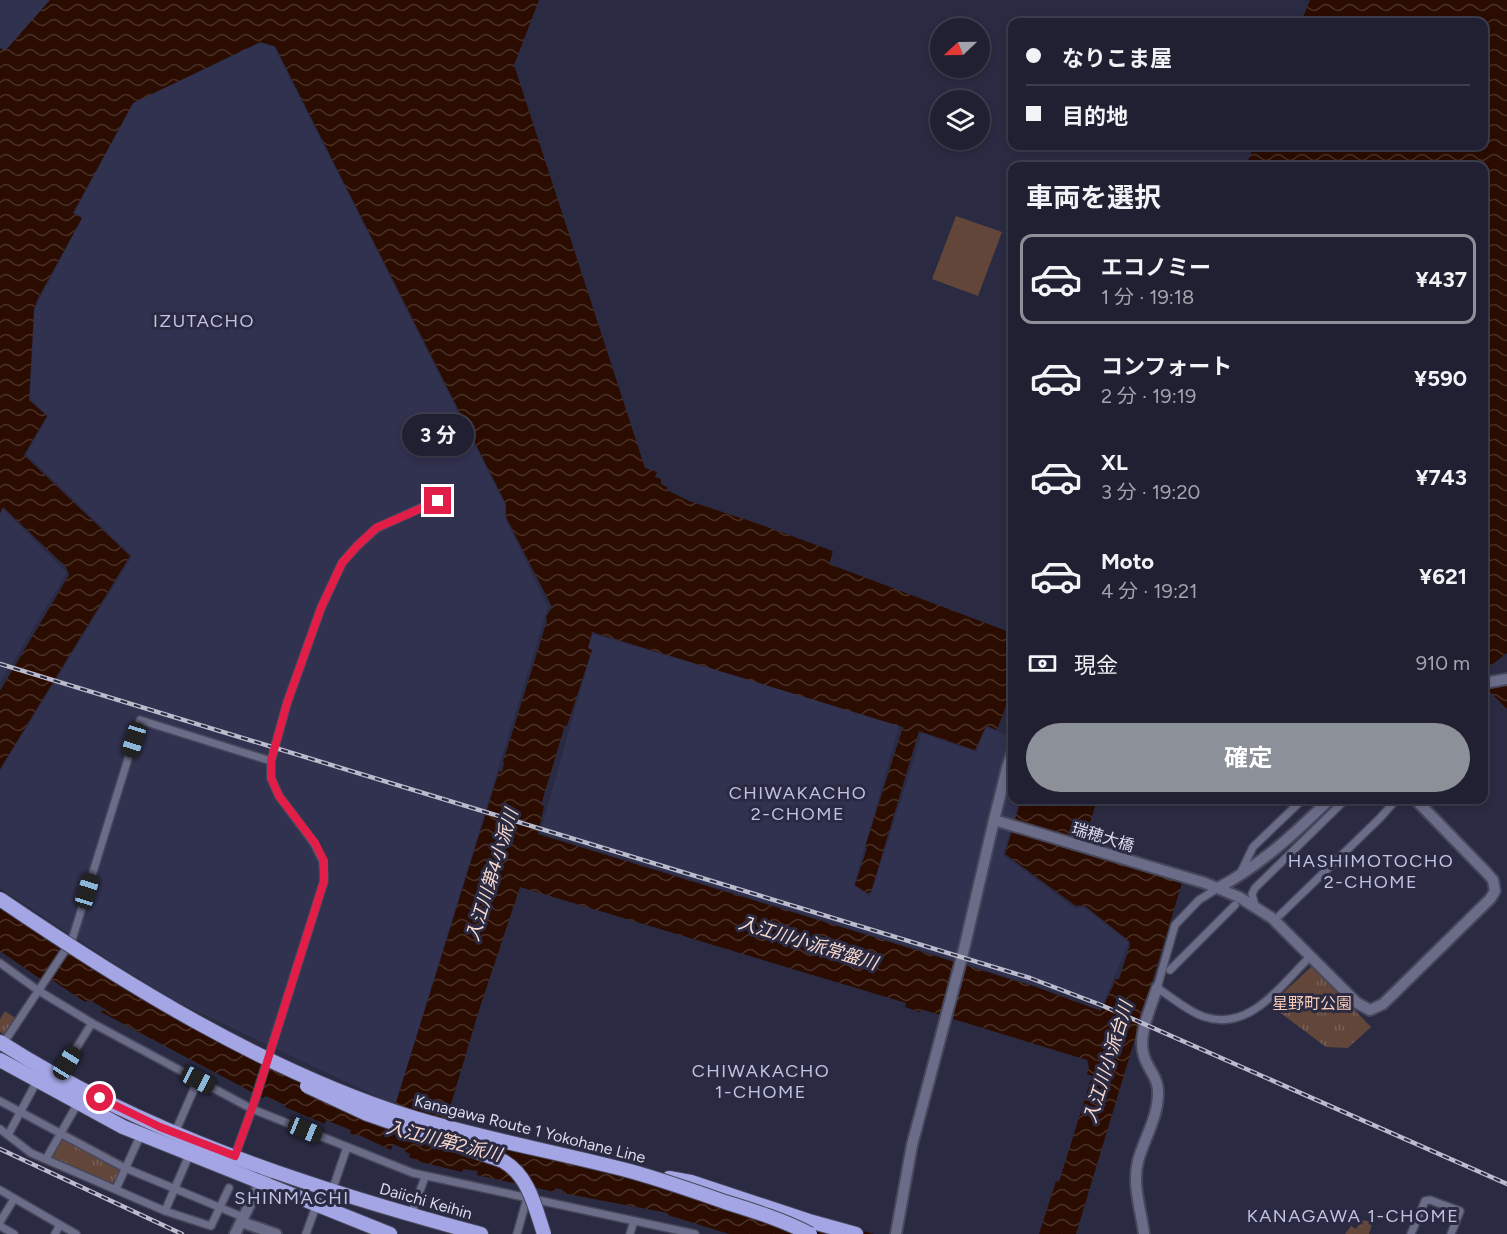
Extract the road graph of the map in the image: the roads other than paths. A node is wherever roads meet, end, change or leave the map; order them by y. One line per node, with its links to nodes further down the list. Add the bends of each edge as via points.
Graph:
1 (438, 501): 4 (street, via 376,528 342,563 302,658)
2 (1507, 679): 3 (street)
3 (1488, 682)
4 (271, 761): 23 (street, via 140,720 72,940); 33 (street, via 271,778 279,796 324,861 324,881)
5 (1008, 765): 11 (street)
6 (1298, 804): 12 (street, via 1253,847)
7 (1325, 804): 12 (street, via 1274,851)
8 (1341, 804): 16 (street, via 1255,888)
9 (1392, 804): 18 (street)
10 (1420, 804): 19 (street, via 1492,878 1493,894 1375,1009 1360,1006)
11 (994, 820): 13 (street, 瑞穂大橋); 80 (street, via 912,1145)
12 (1239, 876): 13 (street)
13 (1218, 888): 16 (street); 22 (street, via 1178,920)
14 (0, 899): 46 (highway, Kanagawa Route 1 Yokohane Line, bridge, via 136,988 310,1078 441,1126)
15 (1235, 905): 21 (street)
16 (1255, 906): 19 (street)
17 (0, 908): 30 (highway, Kanagawa Route 1 Yokohane Line, via 132,995)
18 (1280, 915)
19 (1311, 956): 22 (street, via 1256,1009 1235,1018 1202,1016)
20 (0, 963): 23 (street)
21 (1170, 970)
22 (1157, 988): 81 (street, via 1142,1046 1157,1083 1157,1103 1138,1161 1136,1184)
23 (39, 991): 24 (street); 25 (street)
24 (92, 1023): 27 (street); 28 (street)
25 (1, 1044): 43 (highway, Daiichi Keihin, via 131,1114)
26 (0, 1060): 29 (highway, Daiichi Keihin)
27 (67, 1063)
28 (198, 1080): 33 (street); 35 (street)
29 (37, 1081): 32 (highway, Daiichi Keihin); 34 (street)
30 (307, 1086): 74 (highway, bridge, via 367,1114 511,1166 525,1183); 77 (highway, Kanagawa Route 1 Yokohane Line, bridge, via 439,1134 629,1179)
31 (0, 1101): 34 (street)
32 (78, 1104): 37 (street); 38 (highway, Daiichi Keihin)
33 (252, 1109): 40 (street); 43 (street)
34 (21, 1112): 37 (street); 39 (street)
35 (177, 1128)
36 (0, 1130): 39 (street)
37 (60, 1133): 42 (street); 44 (street)
38 (141, 1134): 41 (highway, Daiichi Keihin); 44 (street)
39 (8, 1135): 42 (street)
40 (347, 1147): 47 (street); 53 (street)
41 (190, 1153): 43 (highway, Daiichi Keihin); 51 (street)
42 (46, 1159): 50 (street)
43 (232, 1162): 45 (highway, Daiichi Keihin); 48 (highway, Daiichi Keihin)
44 (125, 1167): 50 (street); 51 (street)
45 (274, 1171): 48 (street); 53 (highway, Daiichi Keihin)
46 (631, 1171): 78 (highway, Kanagawa Route 1 Yokohane Line, bridge); 79 (highway, bridge, via 691,1182)
47 (425, 1177): 55 (street); 59 (street)
48 (261, 1182): 56 (highway, Daiichi Keihin); 60 (street)
49 (229, 1188): 57 (street)
50 (116, 1189): 58 (street)
51 (174, 1189): 57 (street); 58 (street)
52 (0, 1190): 54 (street)
53 (332, 1191): 59 (highway, Daiichi Keihin)
54 (14, 1198): 62 (street); 63 (street)
55 (527, 1198): 61 (street); 73 (street)
56 (316, 1206): 64 (highway, Daiichi Keihin); 70 (street)
57 (220, 1208): 58 (street, via 211,1226); 60 (street)
58 (165, 1211)
59 (411, 1215): 72 (highway, Daiichi Keihin)
60 (242, 1220): 68 (street); 69 (street)
61 (634, 1221): 75 (street); 76 (street)
62 (0, 1224): 65 (street)
63 (60, 1225): 66 (street); 67 (street)
64 (362, 1229): 71 (highway, Daiichi Keihin)
65 (15, 1234)
66 (55, 1234)
67 (76, 1234)
68 (235, 1234)
69 (276, 1234)
70 (306, 1234)
71 (390, 1234)
72 (482, 1234)
73 (517, 1234)
74 (544, 1234)
75 (630, 1234)
76 (695, 1234)
77 (789, 1234)
78 (810, 1234)
79 (856, 1234)
80 (897, 1234)
81 (1144, 1234)
82 (1411, 1234): 83 (street, via 1425,1201 1430,1200 1460,1211)
83 (1450, 1234)

